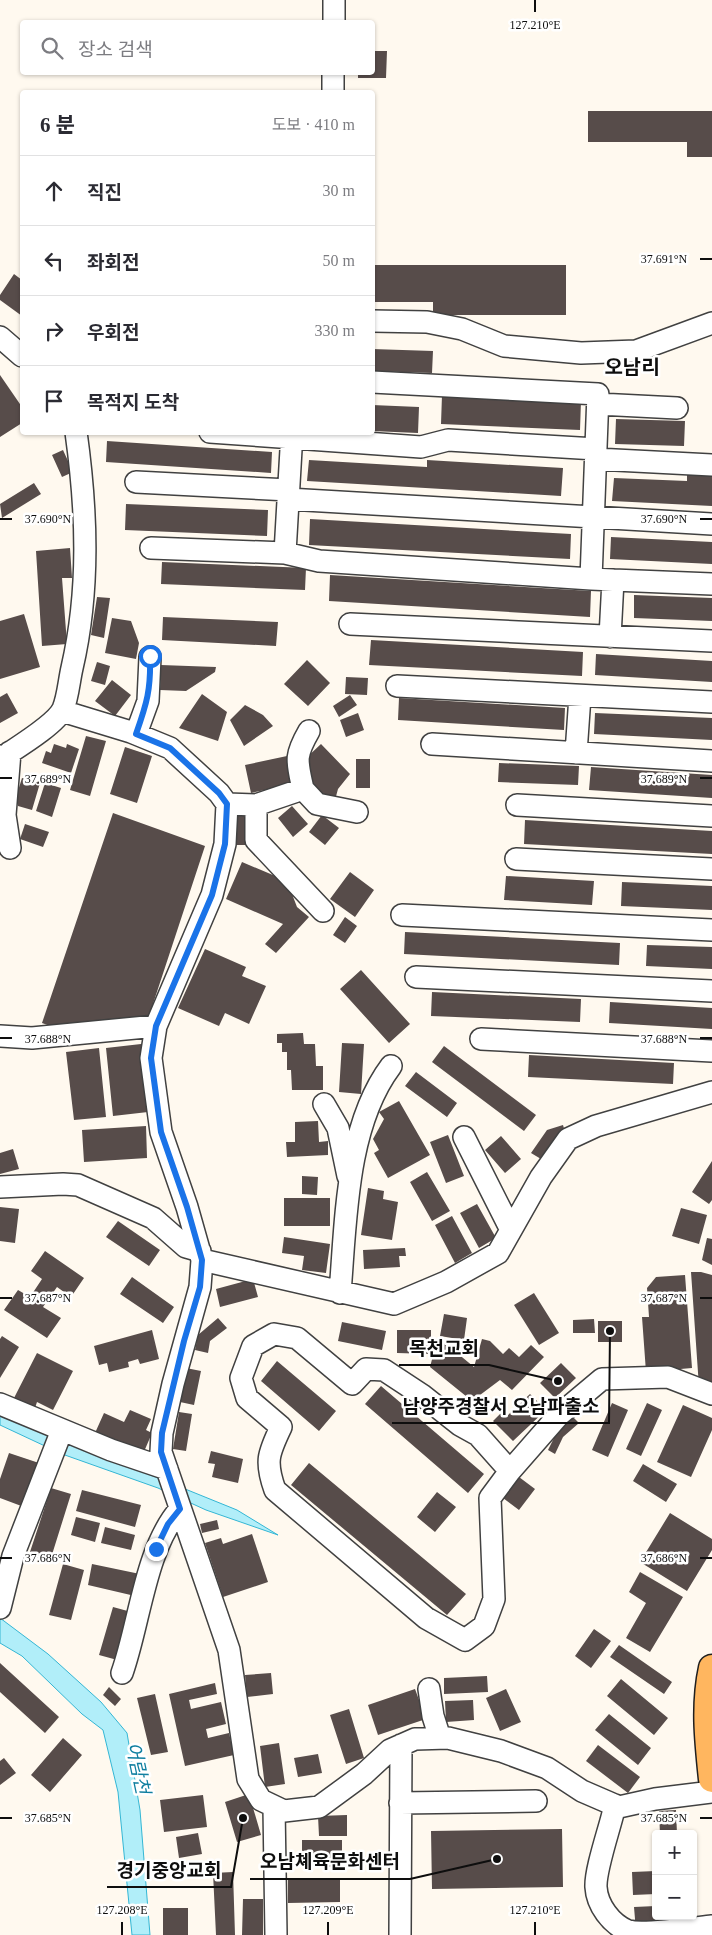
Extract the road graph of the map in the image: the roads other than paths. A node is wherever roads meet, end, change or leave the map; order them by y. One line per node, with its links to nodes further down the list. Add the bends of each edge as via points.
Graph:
1 (334, 0): 2 (street)
2 (334, 20)
3 (333, 75): 4 (street)
4 (333, 90)
5 (375, 321): 6 (street, via 427,322 462,329 504,346 581,353 636,351)
6 (712, 323)
7 (0, 337): 8 (street)
8 (20, 354)
9 (375, 382): 10 (street, via 598,394)
10 (598, 404): 11 (street); 14 (street)
11 (677, 408)
12 (76, 435): 32 (street, via 85,534 85,588 79,639)
13 (292, 435): 14 (street, via 421,447 448,440); 17 (street)
14 (596, 454): 15 (street); 18 (street)
15 (712, 465)
16 (136, 482): 17 (street)
17 (288, 495): 18 (street); 21 (street)
18 (593, 518): 19 (street); 22 (street)
19 (712, 524)
20 (151, 548): 21 (street)
21 (285, 553): 22 (street, via 319,561)
22 (591, 579): 23 (street)
23 (613, 580): 24 (street); 26 (street)
24 (712, 584)
25 (350, 624): 26 (street)
26 (610, 636): 27 (street)
27 (712, 641)
28 (150, 656): 34 (street, via 148,701)
29 (397, 686): 30 (street)
30 (580, 696): 31 (street); 36 (street)
31 (712, 702)
32 (62, 711): 34 (street); 37 (street, via 32,739)
33 (309, 731): 39 (street, via 298,749)
34 (136, 734): 40 (street, via 170,748)
35 (432, 744): 36 (street)
36 (576, 753): 38 (street)
37 (5, 754): 45 (street, via 5,815)
38 (712, 761)
39 (303, 789): 41 (street); 43 (street, via 317,804)
40 (227, 804): 41 (street); 53 (street, via 225,844 212,895)
41 (256, 805): 48 (street, via 256,840)
42 (517, 805): 44 (street)
43 (357, 812)
44 (712, 816)
45 (10, 848)
46 (516, 859): 47 (street)
47 (712, 869)
48 (323, 911)
49 (402, 915): 50 (street)
50 (712, 930)
51 (416, 977): 52 (street)
52 (712, 991)
53 (156, 1026): 54 (street, via 32,1038); 64 (street, via 151,1058 161,1132)
54 (0, 1036)
55 (481, 1039): 56 (street)
56 (712, 1051)
57 (391, 1066): 61 (street, via 376,1086)
58 (712, 1092): 63 (street, via 596,1126 568,1139 540,1177)
59 (324, 1104): 61 (street, via 338,1128)
60 (464, 1137): 63 (street)
61 (349, 1179): 65 (street)
62 (0, 1188): 64 (street, via 78,1186 154,1218 186,1247)
63 (511, 1230): 65 (street, via 498,1253 446,1282 394,1304)
64 (201, 1255): 65 (street); 70 (street, via 200,1287 162,1433 161,1452)
65 (340, 1292)
66 (712, 1394): 69 (street, via 668,1377 602,1379 559,1415)
67 (0, 1404): 68 (street)
68 (62, 1430): 70 (street); 72 (street, via 13,1556)
69 (514, 1466): 69 (street, via 490,1498 494,1599 484,1626 465,1640 426,1618 275,1490 268,1469 271,1448 281,1427 247,1398 241,1378 252,1346 274,1334 297,1338 352,1384 366,1369 384,1370 478,1435)
70 (167, 1469): 71 (street)
71 (179, 1506): 74 (street, via 156,1549); 84 (street, via 229,1650 248,1779 261,1800)
72 (0, 1607)
73 (712, 1668): 77 (main road, via 708,1688)
74 (122, 1673)
75 (429, 1689): 76 (street)
76 (440, 1738): 78 (street, via 416,1739); 83 (street, via 501,1751 547,1768 582,1791)
77 (710, 1744): 79 (main road)
78 (401, 1745): 82 (street); 84 (street, via 390,1750 319,1807 284,1810)
79 (712, 1779)
80 (712, 1792): 83 (street)
81 (536, 1801): 82 (street)
82 (400, 1803): 87 (street)
83 (616, 1805): 85 (street, via 598,1870 596,1887 601,1907 629,1931 656,1932)
84 (274, 1807): 86 (street)
85 (712, 1926)
86 (276, 1935)
87 (400, 1935)

